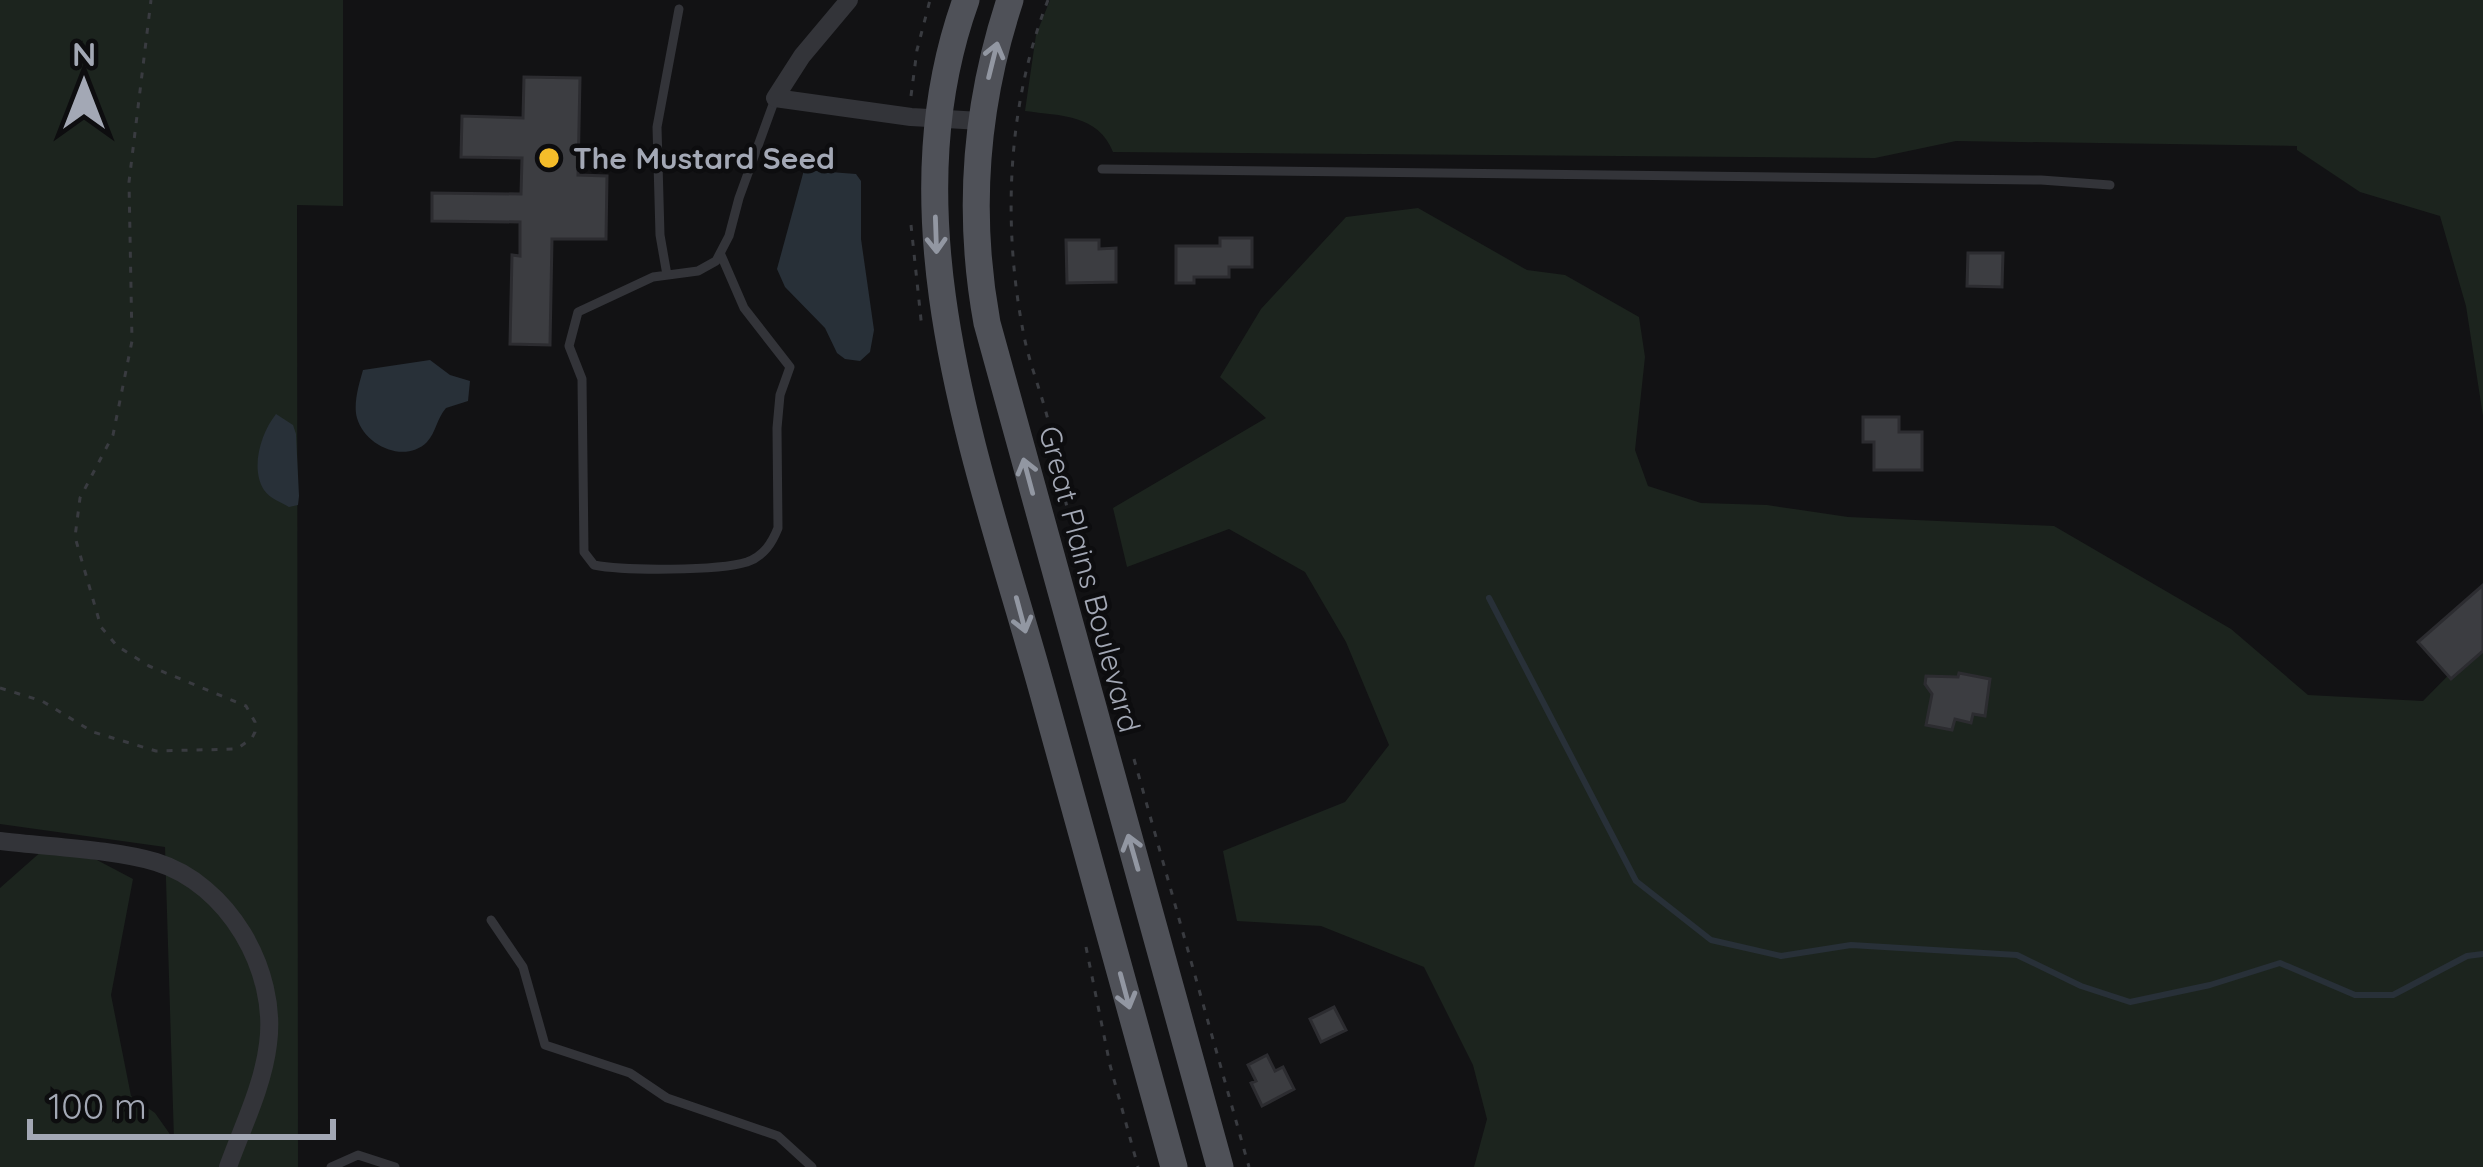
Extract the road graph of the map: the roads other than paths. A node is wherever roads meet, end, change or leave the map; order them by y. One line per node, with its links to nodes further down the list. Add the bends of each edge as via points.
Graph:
1 (849, 0): 5 (street)
2 (966, 0): 6 (main road)
3 (1010, 0): 7 (main road, Great Plains Boulevard, one-way to 3)
4 (679, 9): 11 (lane, via 656,127)
5 (775, 98): 6 (street); 10 (lane)
6 (937, 118): 7 (street); 18 (main road, one-way to 18, via 935,243 955,364)
7 (981, 121): 19 (main road, Great Plains Boulevard, one-way to 7, via 993,351 977,238)
8 (1102, 169): 9 (lane)
9 (2110, 185)
10 (721, 255): 11 (lane, via 698,271); 11 (lane, via 744,308 790,367 778,412 772,543 748,562 594,565 584,552 582,380 569,346 573,322 578,312)
11 (667, 275)
12 (0, 842): 14 (street, via 155,862 222,901 252,952 268,1023 256,1089)
13 (491, 920): 17 (lane, via 523,968 544,1046 630,1072 667,1099 778,1136)
14 (228, 1167)
15 (331, 1167): 16 (lane, via 358,1155)
16 (395, 1167)
17 (812, 1167)
18 (1174, 1167)
19 (1220, 1167)

